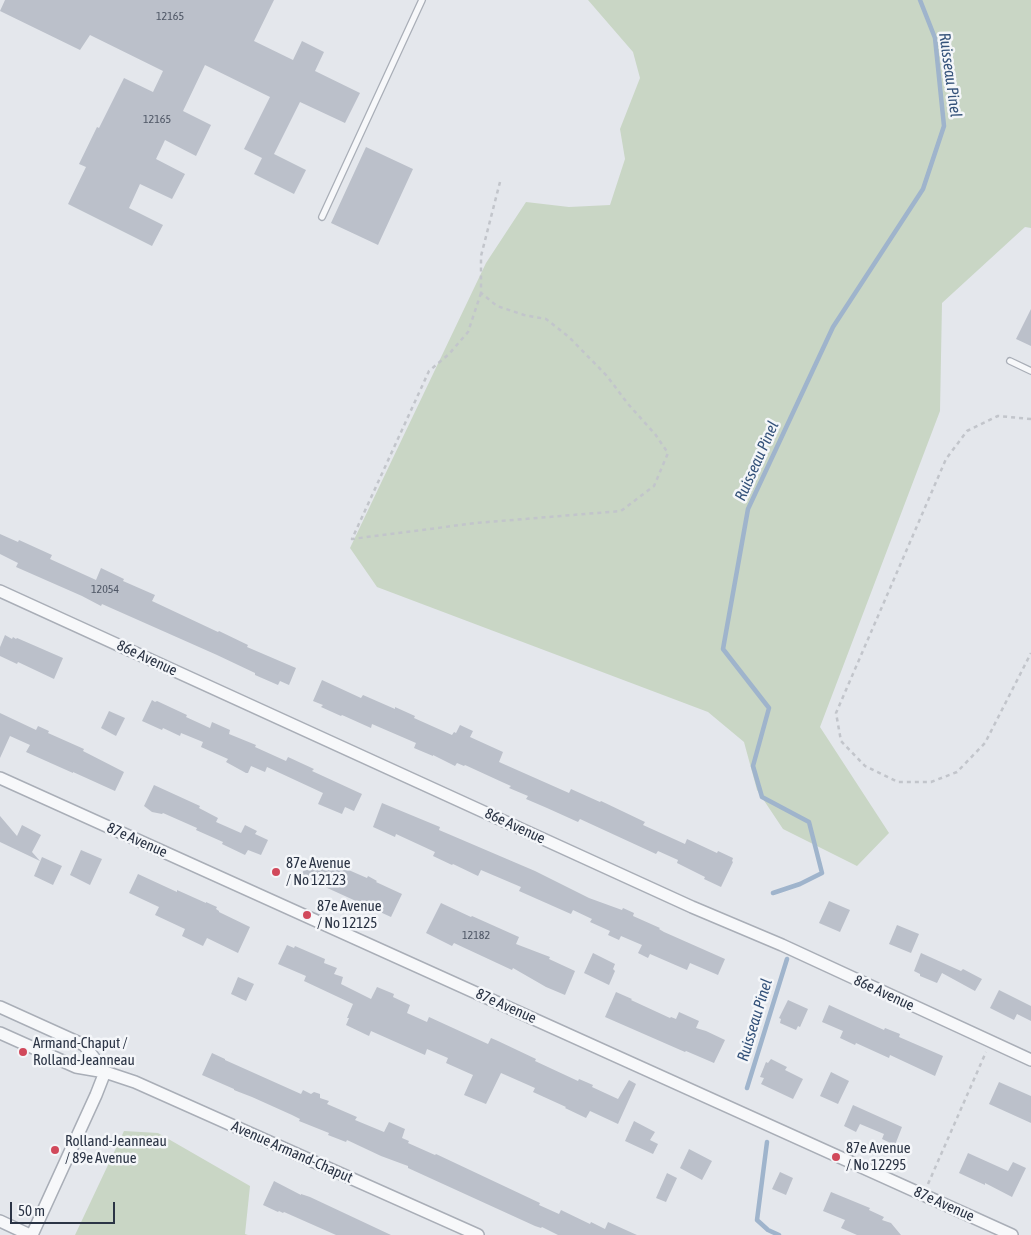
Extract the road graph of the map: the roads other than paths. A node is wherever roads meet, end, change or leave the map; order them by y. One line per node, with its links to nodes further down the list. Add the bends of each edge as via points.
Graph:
1 (422, 0): 2 (lane)
2 (322, 217)
3 (1010, 361): 4 (lane)
4 (1031, 371)
5 (0, 591): 9 (street, 86e Avenue)
6 (0, 778): 14 (street, 87e Avenue)
7 (0, 1007): 10 (street, via 84,1045)
8 (0, 1032): 10 (street, Avenue Armand-Chaput, via 76,1067)
9 (1031, 1060)
10 (105, 1072): 12 (street); 13 (street, Avenue Armand-Chaput, via 135,1082)
11 (0, 1221): 12 (street)
12 (31, 1235)
13 (478, 1235)
14 (1012, 1235)

